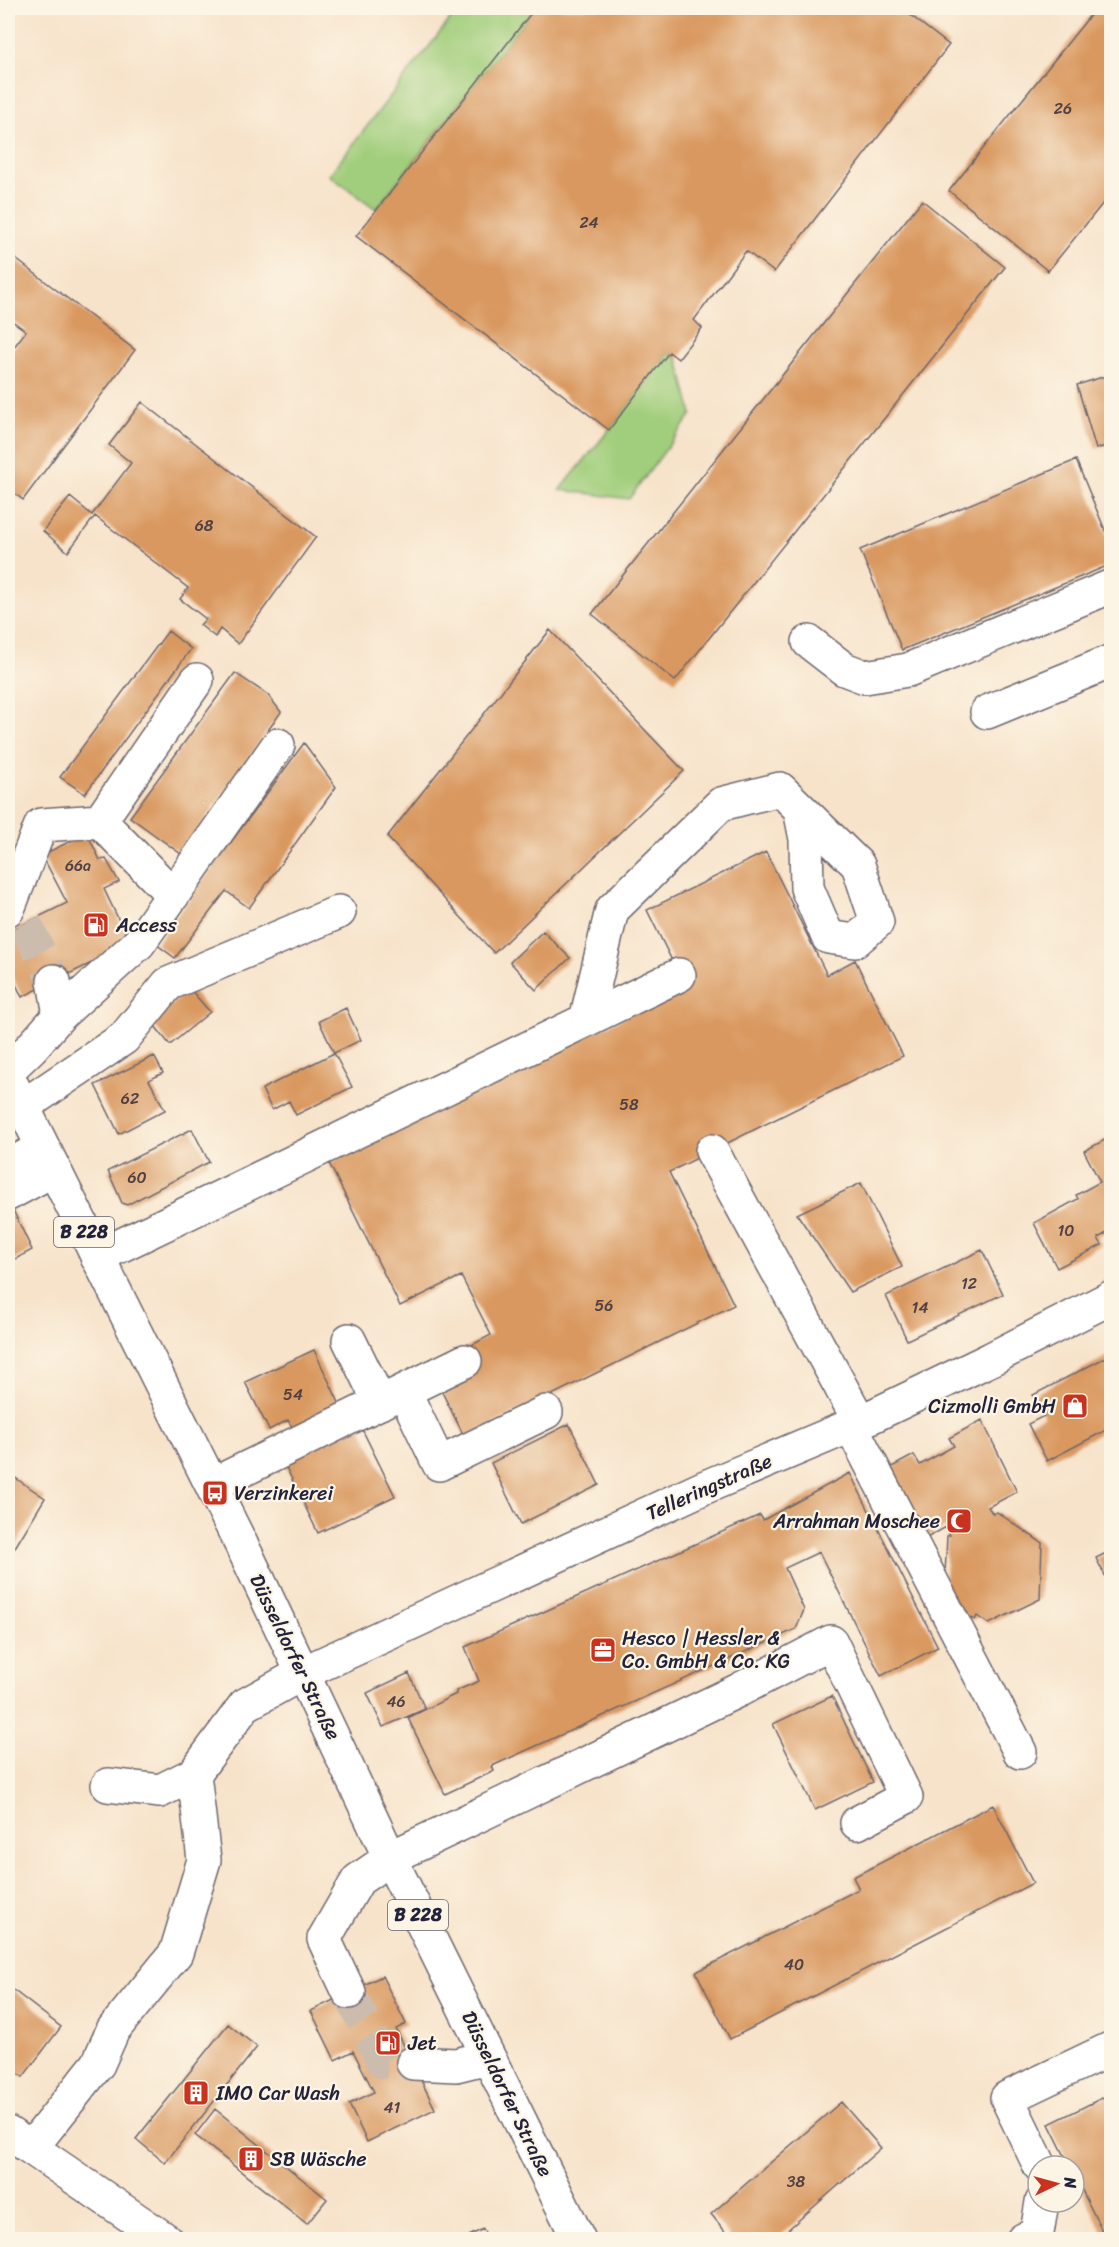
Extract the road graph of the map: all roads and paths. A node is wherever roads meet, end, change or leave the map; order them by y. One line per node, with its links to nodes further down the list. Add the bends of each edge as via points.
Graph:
1 (1112, 586): 2 (main road, via 908,670 865,677 844,669)
2 (809, 642)
3 (1112, 661): 5 (main road)
4 (197, 680): 8 (main road)
5 (987, 712)
6 (278, 745): 9 (main road)
7 (800, 809): 15 (main road, via 780,789 721,804 612,910)
8 (100, 821): 9 (main road); 11 (main road, via 41,825)
9 (173, 895): 14 (main road, via 139,943)
10 (339, 912): 18 (main road, via 168,984 124,1038)
11 (13, 916)
12 (679, 975): 15 (main road)
13 (54, 981): 14 (main road)
14 (60, 1015): 16 (main road)
15 (585, 1020): 23 (main road)
16 (8, 1070)
17 (8, 1077): 18 (main road, Düsseldorfer Straße / B 228)
18 (22, 1107): 20 (main road, Düsseldorfer Straße / B 228)
19 (712, 1151): 29 (main road)
20 (47, 1159): 21 (main road); 22 (main road); 23 (main road, Düsseldorfer Straße / B 228)
21 (8, 1166)
22 (8, 1194)
23 (97, 1257): 30 (main road, Düsseldorfer Straße / B 228)
24 (1112, 1297): 29 (main road, Telleringstraße)
25 (349, 1340): 27 (main road)
26 (465, 1361): 27 (main road)
27 (392, 1397): 28 (main road, via 439,1464); 30 (main road)
28 (546, 1412)
29 (855, 1424): 31 (main road, Telleringstraße, via 704,1488); 32 (main road)
30 (212, 1485): 31 (main road, Düsseldorfer Straße / B 228)
31 (303, 1673): 33 (main road, Telleringstraße, via 245,1705); 36 (main road, Düsseldorfer Straße / B 228)
32 (1020, 1752)
33 (194, 1774): 34 (main road, via 160,1791); 41 (main road, via 204,1860 176,1953 113,2030 98,2064)
34 (108, 1785)
35 (857, 1823): 36 (main road, via 906,1797 831,1642)
36 (390, 1858): 37 (main road, via 358,1880 324,1939); 39 (main road, Düsseldorfer Straße / B 228)
37 (349, 1992)
38 (1112, 2048): 42 (main road, via 1007,2098)
39 (488, 2057): 40 (main road, via 456,2065); 45 (main road, Düsseldorfer Straße / B 228)
40 (413, 2063)
41 (19, 2141): 44 (main road)
42 (1034, 2154)
43 (1040, 2214): 46 (main road, via 1037,2233)
44 (166, 2240)
45 (579, 2240)
46 (1023, 2240)

